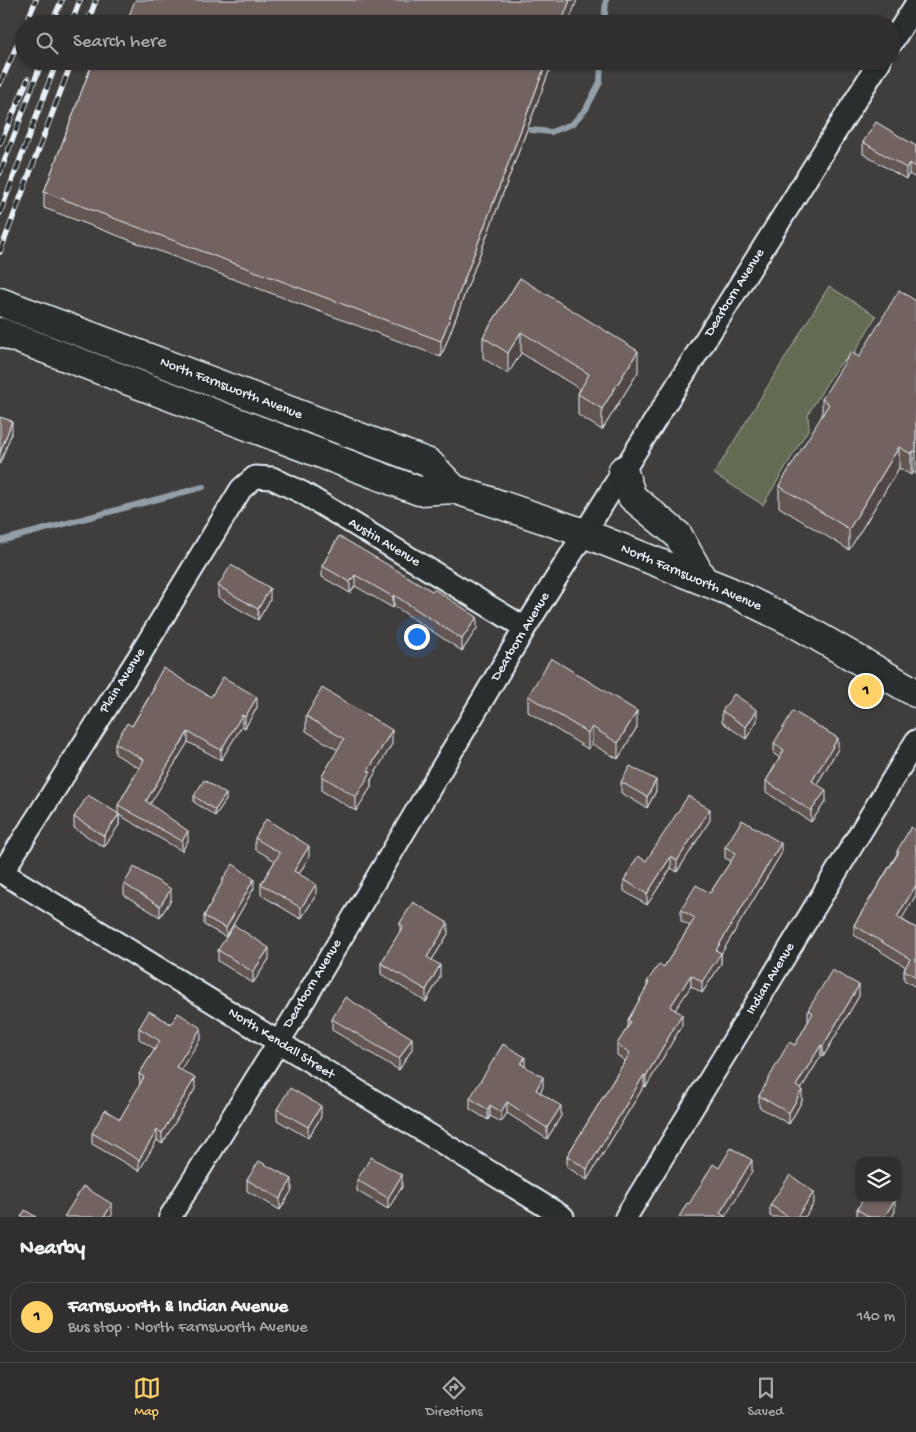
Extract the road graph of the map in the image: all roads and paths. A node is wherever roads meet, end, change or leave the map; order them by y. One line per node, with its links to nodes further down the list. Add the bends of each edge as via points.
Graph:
1 (916, 4): 2 (street)
2 (901, 28)
3 (874, 70): 6 (street, Dearborn Avenue)
4 (0, 302): 8 (main road, North Farnsworth Avenue, via 429,463)
5 (0, 332): 8 (main road, North Farnsworth Avenue, via 419,492)
6 (623, 470): 9 (street, Dearborn Avenue); 10 (main road, via 632,497 678,535)
7 (241, 489): 11 (street, Austin Avenue, via 255,477 272,478 303,493); 14 (street, Plain Avenue)
8 (454, 489): 9 (main road, North Farnsworth Avenue)
9 (584, 533): 10 (main road, North Farnsworth Avenue); 11 (street, Dearborn Avenue)
10 (702, 580): 12 (main road, North Farnsworth Avenue, via 798,625)
11 (525, 628): 15 (street, Dearborn Avenue)
12 (916, 693)
13 (916, 741): 18 (street, Indian Avenue)
14 (1, 872): 15 (street, North Kendall Street)
15 (278, 1042): 16 (street, Dearborn Avenue); 17 (street, North Kendall Street)
16 (170, 1217)
17 (563, 1217)
18 (626, 1217)

